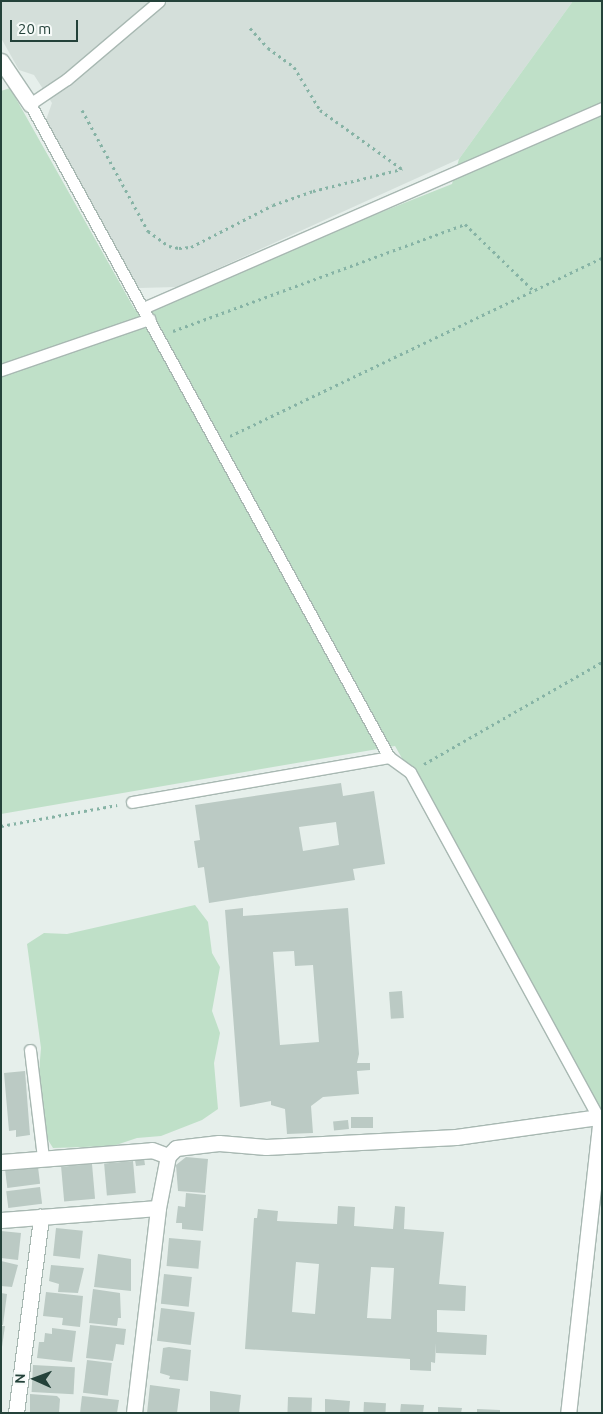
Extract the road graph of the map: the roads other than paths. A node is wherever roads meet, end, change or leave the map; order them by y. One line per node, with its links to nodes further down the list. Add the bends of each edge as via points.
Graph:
1 (159, 1): 3 (lane, via 67,79)
2 (1, 61): 3 (street)
3 (30, 104): 5 (lane)
4 (602, 108): 5 (lane)
5 (144, 308): 6 (lane)
6 (150, 319): 7 (lane); 8 (lane)
7 (1, 370)
8 (389, 757): 9 (lane); 11 (lane, via 410,772)
9 (132, 802)
10 (30, 1050): 13 (lane)
11 (598, 1117): 12 (street, via 456,1137 266,1147 219,1143 181,1146); 20 (street, via 600,1125)
12 (168, 1156): 13 (street, via 152,1150); 15 (street)
13 (43, 1158): 14 (street)
14 (1, 1162)
15 (158, 1208): 16 (street); 19 (street)
16 (41, 1217): 17 (street); 18 (street)
17 (1, 1220)
18 (16, 1413)
19 (134, 1413)
20 (568, 1413)

